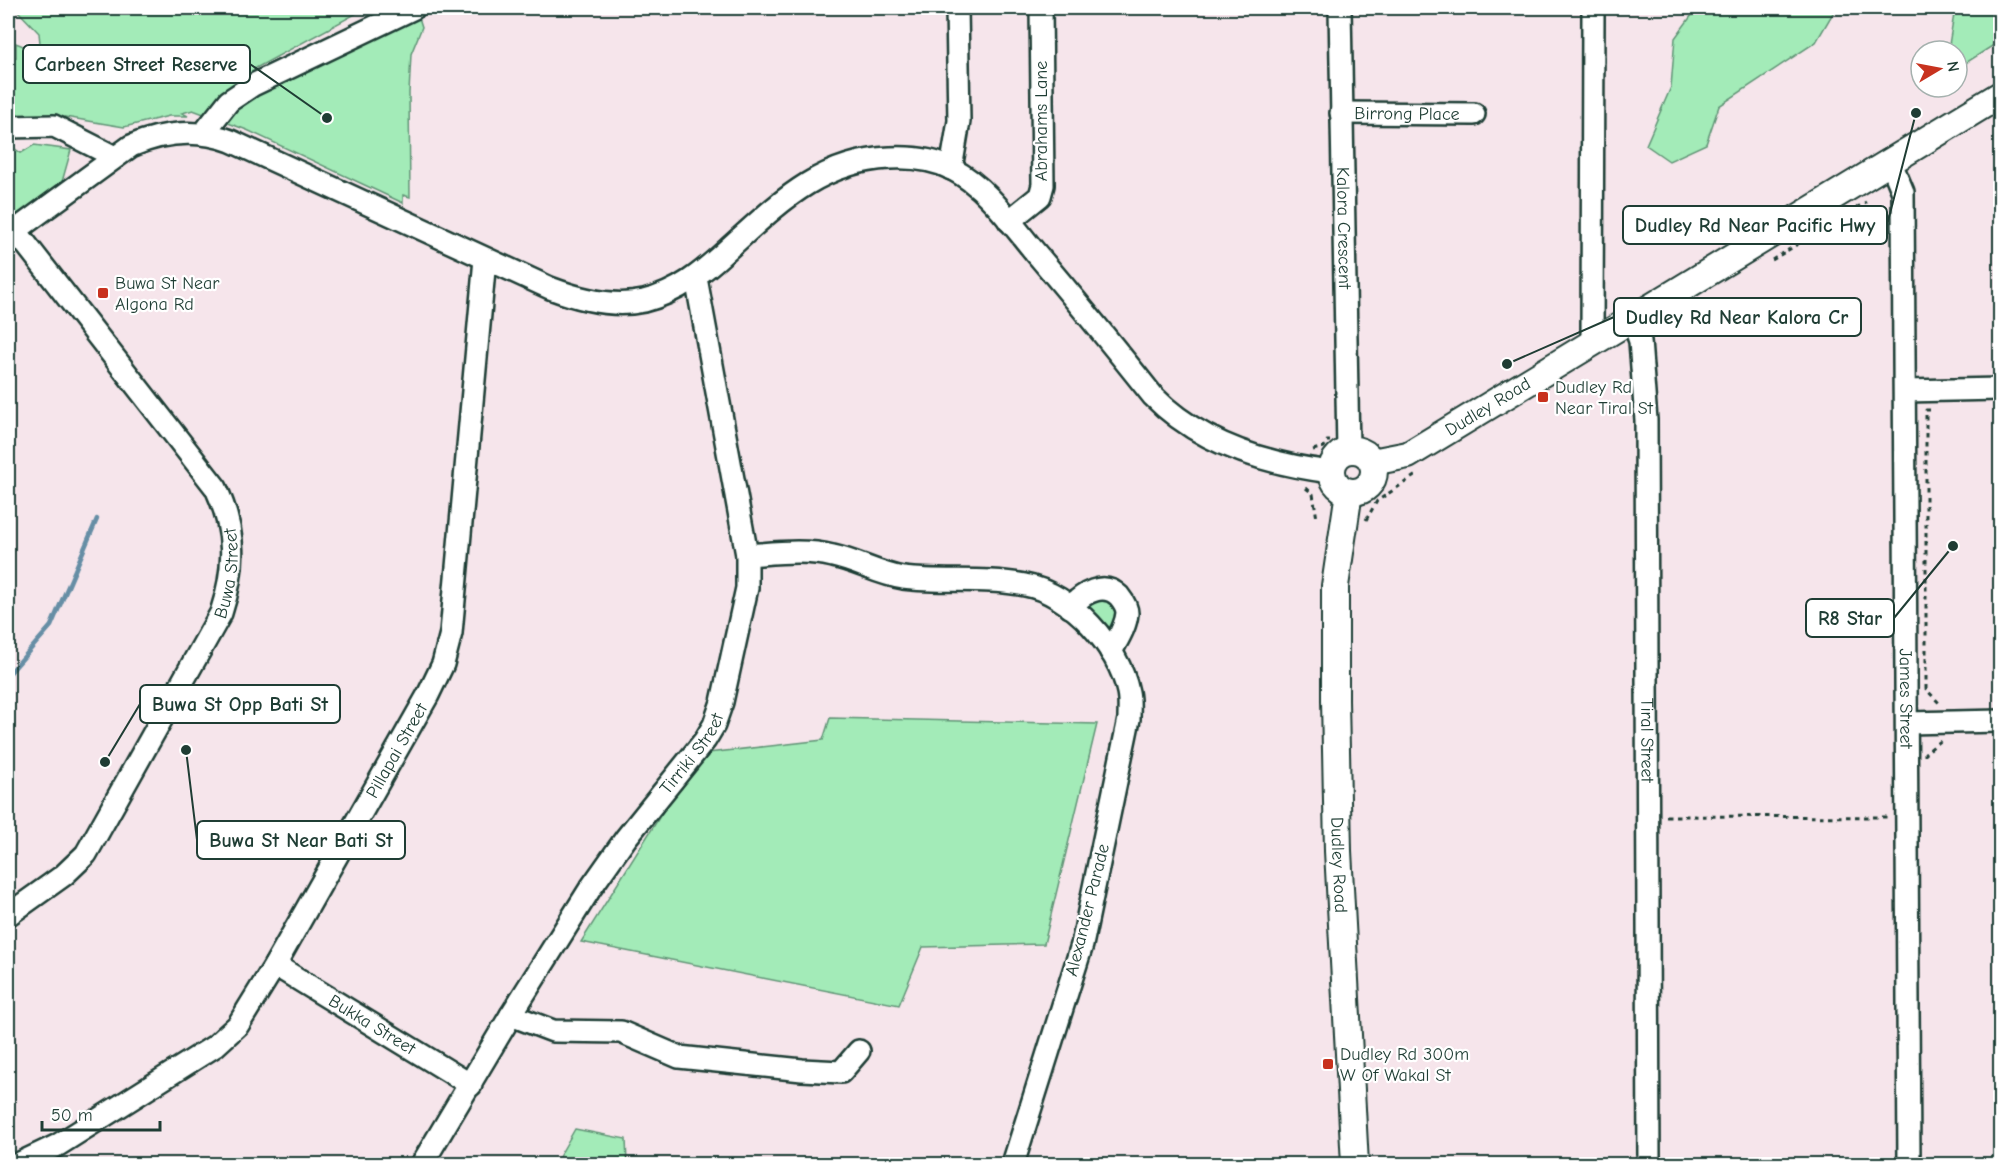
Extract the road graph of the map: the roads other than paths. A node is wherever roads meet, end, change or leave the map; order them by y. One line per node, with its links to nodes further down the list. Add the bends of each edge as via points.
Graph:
1 (414, 8): 10 (street, via 254,85 229,101)
2 (957, 8): 13 (street, via 959,121)
3 (1041, 8): 14 (street, Abrahams Lane, via 1043,185 1040,196)
4 (1340, 8): 7 (street, Kalora Crescent)
5 (1593, 8): 19 (street)
6 (2001, 95): 12 (main road, Dudley Road)
7 (1341, 113): 8 (street, Birrong Place); 22 (street, Kalora Crescent)
8 (1474, 114)
9 (8, 127): 11 (street, via 54,126)
10 (203, 134): 11 (street, via 184,132 147,139); 16 (street, via 231,141)
11 (115, 157): 15 (street)
12 (1891, 163): 18 (main road, Dudley Road); 21 (street, James Street, via 1903,192)
13 (951, 169): 14 (street, via 995,203); 17 (street, via 905,157 855,163 825,173 783,200)
14 (1009, 221): 24 (street, via 1153,396 1179,420 1253,457)
15 (11, 233): 31 (street, Buwa Street, via 216,488 232,534 233,564 221,613 86,854)
16 (485, 259): 17 (street, via 568,295 604,302 641,301); 32 (street, Pillapai Street, via 452,633 428,695)
17 (696, 278): 26 (street, Tirriki Street)
18 (1632, 319): 19 (main road, Dudley Road); 40 (street, Tiral Street, via 1640,341 1646,420)
19 (1592, 342): 23 (main road, Dudley Road, via 1408,455)
20 (2001, 389): 21 (street)
21 (1905, 391): 30 (street, James Street)
22 (1339, 446): 23 (main road, via 1364,452); 24 (main road)
23 (1372, 462): 25 (main road, via 1374,477 1368,487)
24 (1331, 472): 25 (main road, via 1337,486)
25 (1349, 492): 39 (main road, Dudley Road, via 1335,586 1335,700 1338,851)
26 (747, 555): 27 (street, Alexander Parade, via 832,555 898,577 1011,582 1049,593); 33 (street, Tirriki Street, via 747,588 723,702 714,725 590,889)
27 (1070, 607): 28 (street, Alexander Parade); 28 (street, via 1090,591 1105,589 1118,596 1127,610 1123,630)
28 (1111, 652): 38 (street, Alexander Parade, via 1128,692 1129,719 1082,945)
29 (2001, 721): 30 (street)
30 (1907, 723): 41 (street, James Street)
31 (8, 915)
32 (275, 965): 35 (street, Bukka Street); 36 (street, Pillapai Street, via 237,1024 215,1046 58,1145)
33 (511, 1015): 34 (street, via 553,1031 621,1032 679,1057 802,1070 841,1072); 35 (street, Tirriki Street)
34 (859, 1051)
35 (471, 1085): 37 (street, Tirriki Street)
36 (18, 1164)
37 (422, 1164)
38 (1013, 1164)
39 (1355, 1164)
40 (1649, 1164)
41 (1909, 1164)

